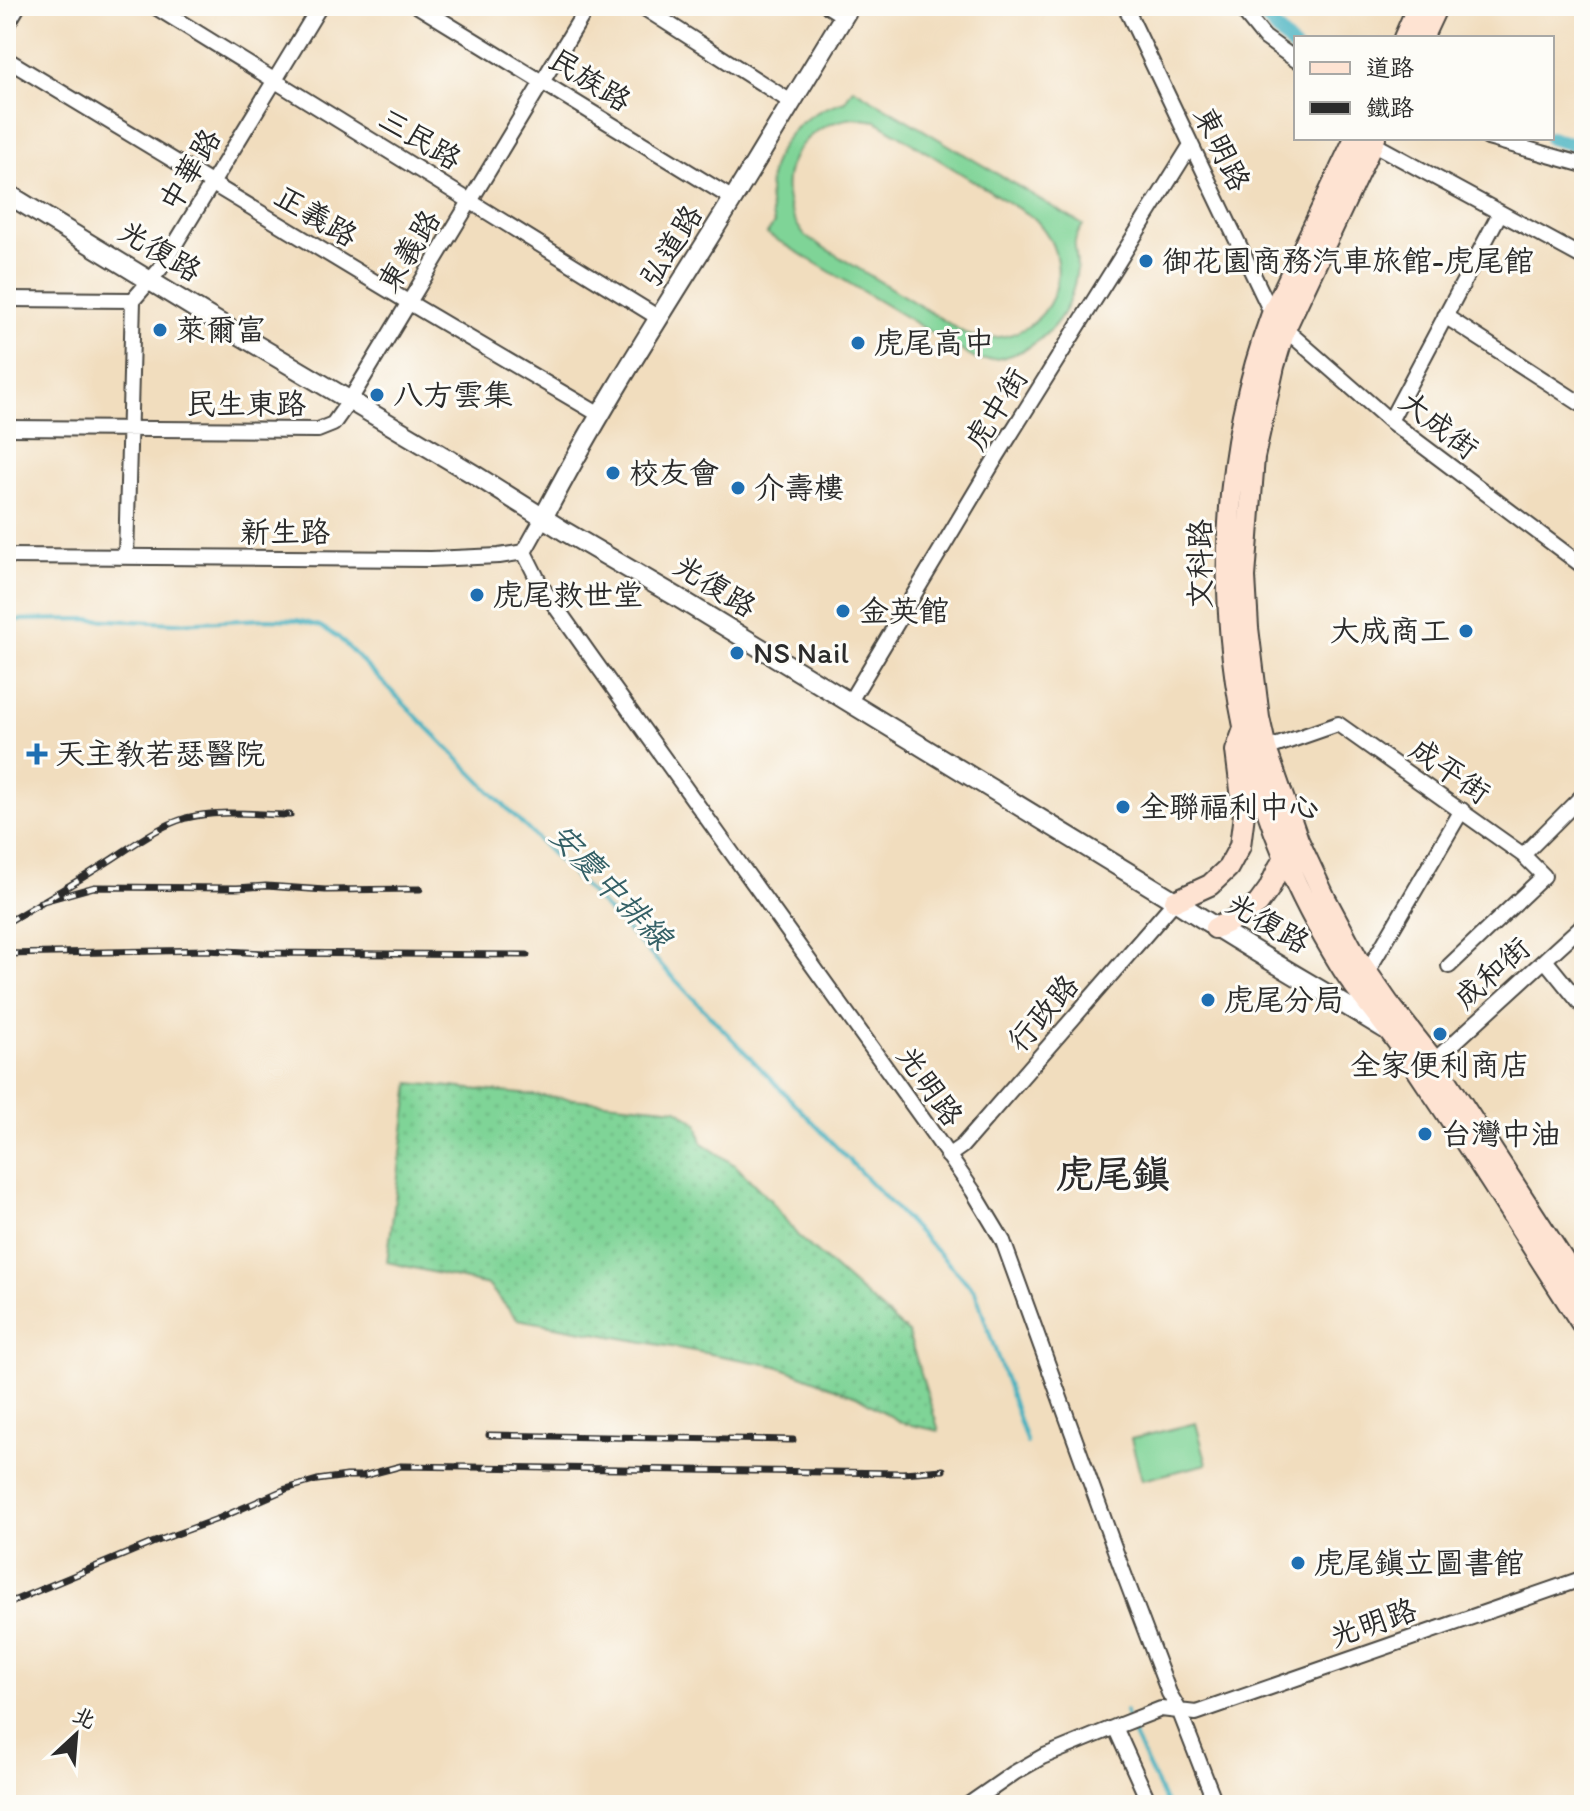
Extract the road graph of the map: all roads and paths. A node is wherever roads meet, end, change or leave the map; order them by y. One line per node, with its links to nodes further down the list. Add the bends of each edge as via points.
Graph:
1 (18, 6): 12 (street)
2 (154, 6): 18 (street, 三民路)
3 (320, 6): 18 (street, 中華路)
4 (418, 6): 17 (street, 民族路)
5 (588, 6): 17 (street, 東義路)
6 (641, 6): 19 (street)
7 (1125, 6): 22 (street, 東明路)
8 (1239, 6): 16 (street, via 1264,37)
9 (1418, 6): 13 (main road)
10 (1437, 6): 14 (main road)
11 (841, 9): 19 (street, 弘道路)
12 (6, 26)
13 (1405, 36)
14 (1423, 36)
15 (6, 59): 24 (street, 正義路)
16 (1294, 59)
17 (543, 81): 26 (street, 民族路); 27 (street, 東義路)
18 (274, 82): 24 (street, 中華路); 27 (street, 三民路)
19 (791, 102): 26 (street, 弘道路)
20 (1367, 140): 28 (street); 36 (main road, 文科路)
21 (1495, 140): 23 (street)
22 (1191, 145): 36 (street, 東明路); 48 (street, 虎中街)
23 (1584, 165)
24 (212, 184): 30 (street, 中華路); 33 (street, 正義路)
25 (6, 193): 30 (street, 光復路)
26 (733, 199): 35 (street, 弘道路)
27 (471, 201): 33 (street, 東義路); 35 (street, 三民路)
28 (1500, 213): 29 (street); 34 (street)
29 (1584, 258)
30 (150, 281): 32 (street, 中華路); 37 (street, 光復路)
31 (6, 299): 32 (street)
32 (133, 300): 42 (street)
33 (408, 302): 37 (street, 東義路); 39 (street, 正義路)
34 (1445, 316): 38 (street); 40 (street)
35 (659, 318): 39 (street, 弘道路)
36 (1278, 321): 40 (street, 大成街); 49 (main road, 文科路, via 1261,344 1244,415 1228,538 1230,626); 50 (main road, 文科路, via 1254,457 1245,577 1253,678)
37 (350, 400): 42 (street, 民生東路, via 333,424 318,430); 43 (street, 光復路)
38 (1584, 406)
39 (600, 415): 43 (street, 弘道路)
40 (1390, 421): 47 (street, 大成街)
41 (6, 428): 42 (street, 民生東路)
42 (129, 430): 46 (street)
43 (543, 518): 44 (street); 48 (street, 光復路)
44 (524, 552): 46 (street, 新生路, via 431,559); 65 (street, 光明路, via 541,586)
45 (6, 556): 46 (street, 新生路)
46 (126, 557)
47 (1583, 565)
48 (849, 703): 56 (street, 光復路)
49 (1244, 729): 55 (main road, 文科路); 56 (main road, via 1236,751 1244,814 1240,846 1210,885)
50 (1266, 749): 52 (street, 成平街, via 1338,724); 53 (main road, 文科路)
51 (1584, 794): 54 (street)
52 (1462, 810): 54 (street, 成平街); 61 (street)
53 (1298, 840): 55 (main road); 61 (main road, 文科路)
54 (1523, 855): 60 (street, via 1544,876)
55 (1285, 859): 58 (main road, via 1258,904); 61 (main road, 文科路)
56 (1175, 901): 58 (street, 光復路); 65 (street, 行政路)
57 (1584, 924): 59 (street, 成和街)
58 (1215, 928): 61 (street, 光復路)
59 (1545, 960): 62 (street); 64 (street, 成和街)
60 (1449, 966)
61 (1357, 989): 63 (main road, 文科路); 64 (main road, 文科路)
62 (1584, 1008)
63 (1391, 1032): 64 (street); 67 (main road)
64 (1434, 1061): 66 (main road)
65 (948, 1156): 69 (street, 光明路, via 1003,1241)
66 (1584, 1291)
67 (1584, 1327)
68 (1584, 1578): 69 (street, 光明路, via 1196,1713)
69 (1179, 1710): 70 (street, via 1161,1709); 73 (street, 光明路)
70 (1115, 1727): 71 (street, via 1042,1757); 72 (street)
71 (968, 1805)
72 (1150, 1805)
73 (1216, 1805)

